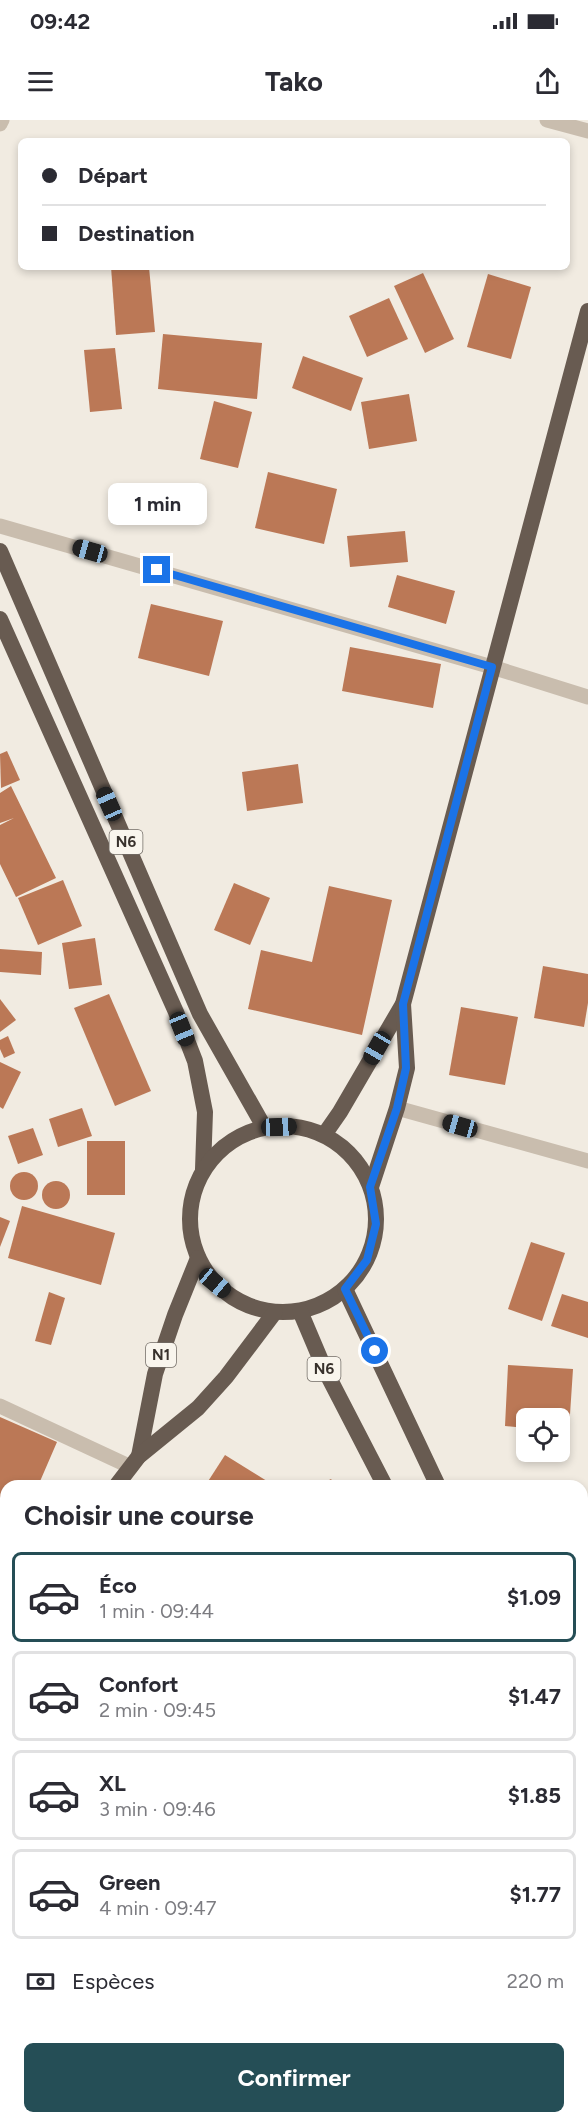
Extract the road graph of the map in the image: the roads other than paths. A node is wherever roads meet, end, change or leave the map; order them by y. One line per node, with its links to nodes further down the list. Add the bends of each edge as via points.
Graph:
1 (547, 120): 2 (street)
2 (588, 131)
3 (588, 311): 7 (highway)
4 (0, 525): 7 (street)
5 (0, 551): 11 (highway, N6, via 200,1014)
6 (0, 619): 14 (highway, N6, via 195,1061 205,1112)
7 (492, 667): 8 (street); 9 (highway)
8 (588, 697)
9 (403, 1004): 10 (highway, via 406,1068); 12 (highway)
10 (397, 1108): 13 (street); 15 (highway)
11 (264, 1127): 12 (highway, via 295,1126); 14 (highway, via 241,1135)
12 (324, 1135): 15 (highway, via 344,1149)
13 (588, 1161)
14 (203, 1169): 16 (highway, via 192,1198 190,1228)
15 (370, 1187): 17 (highway, via 376,1224 367,1260)
16 (198, 1258): 19 (highway, via 215,1283 232,1297 251,1307); 21 (highway, N1, via 155,1374)
17 (345, 1289): 18 (highway, via 332,1299); 24 (highway)
18 (300, 1311): 19 (highway); 23 (highway, N6, via 325,1370)
19 (275, 1312): 21 (highway, N1, via 198,1408)
20 (0, 1406): 21 (street)
21 (135, 1462): 22 (highway, N1)
22 (121, 1480)
23 (382, 1480)
24 (435, 1480)

